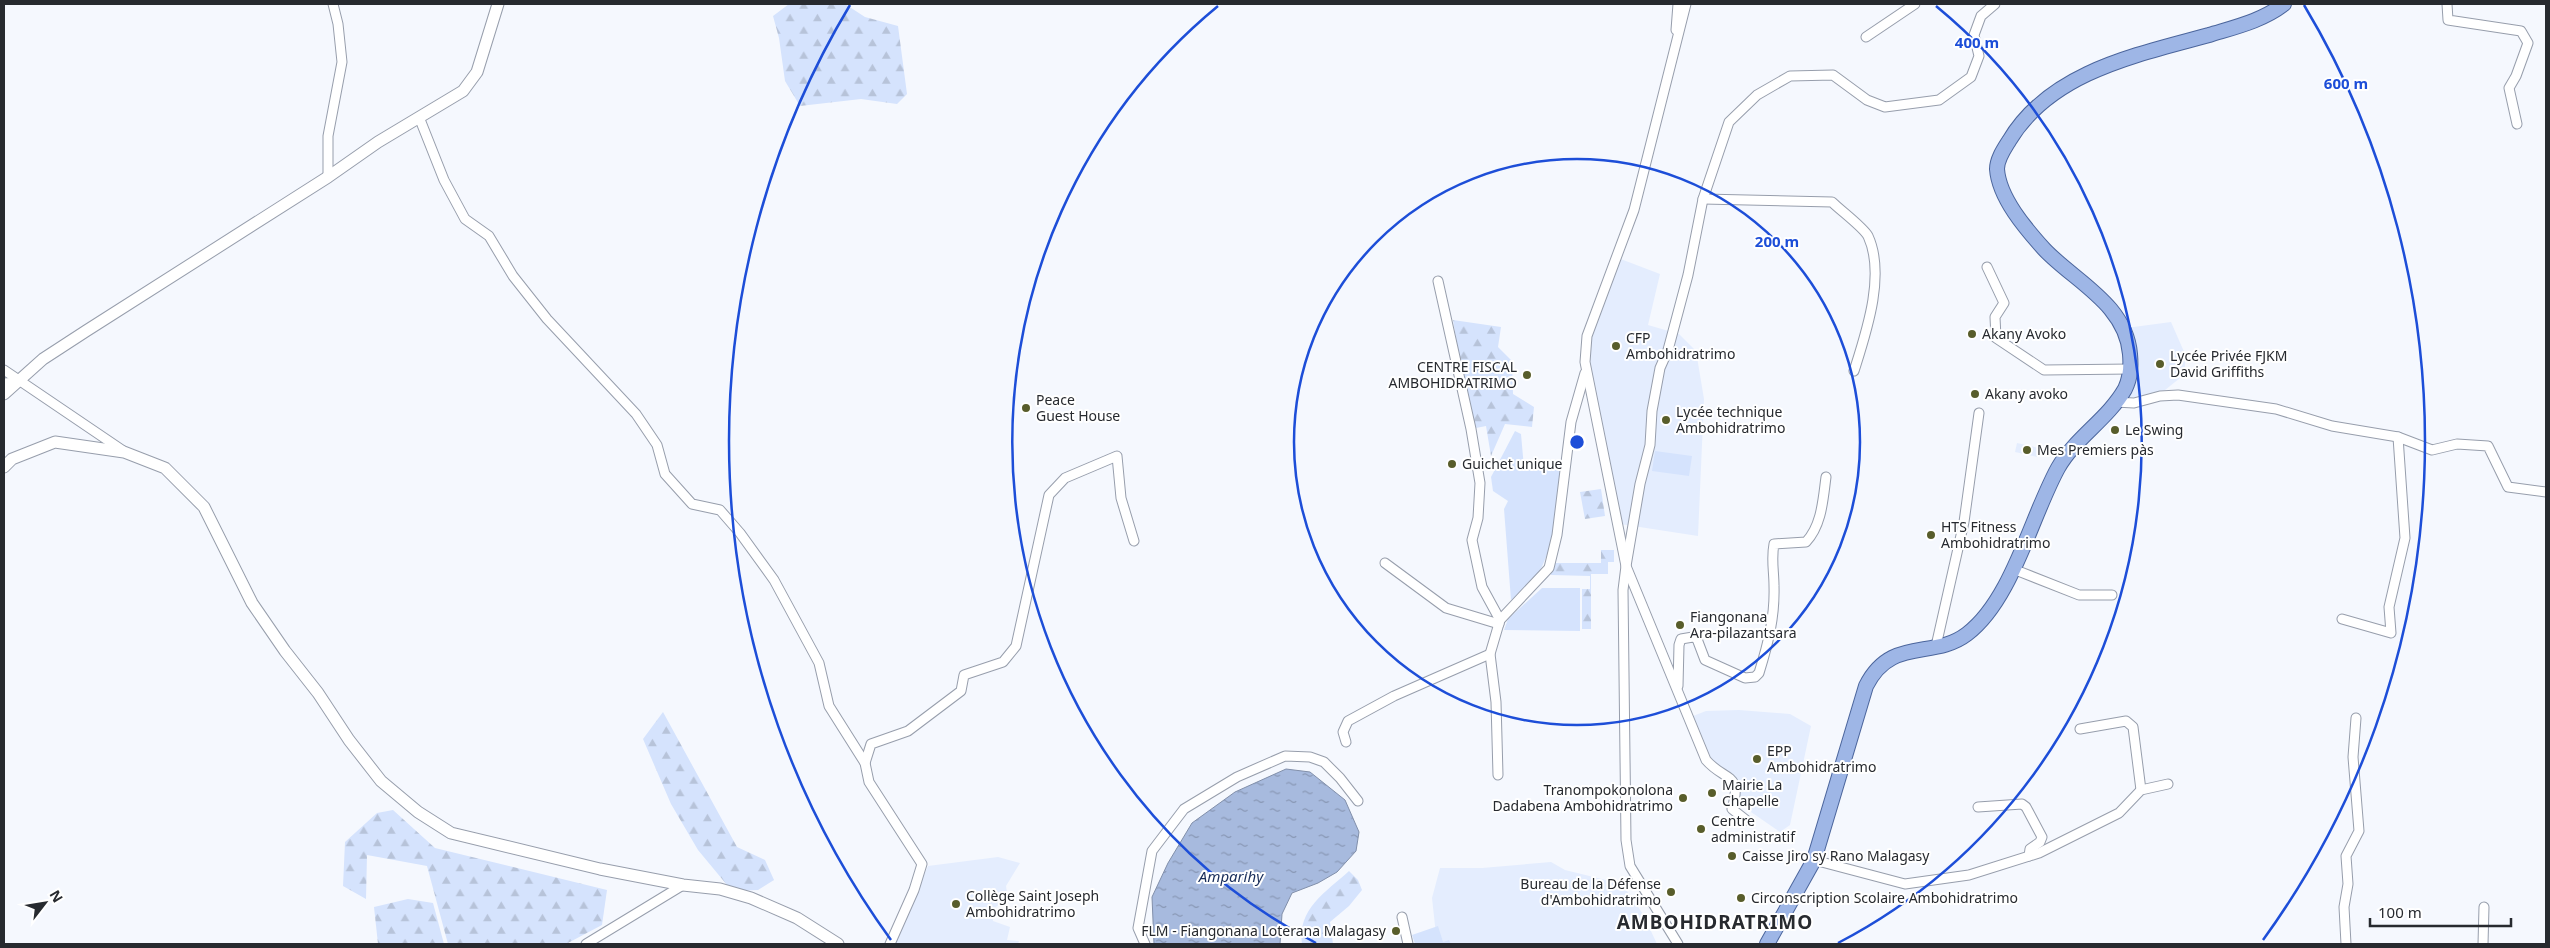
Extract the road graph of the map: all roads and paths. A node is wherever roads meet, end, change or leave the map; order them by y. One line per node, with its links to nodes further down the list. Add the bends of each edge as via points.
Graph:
1 (333, 4): 13 (street, via 342,62 328,136)
2 (498, 4): 11 (street, via 477,72 463,91)
3 (1678, 4): 10 (street)
4 (1686, 4): 10 (street)
5 (1915, 4): 9 (street)
6 (1995, 4): 14 (street, via 1981,16 1974,35 1979,56 1971,77 1939,100 1885,107 1867,100 1833,75 1790,76 1757,95 1729,122)
7 (2284, 4): 17 (main road, via 2247,25 2146,53 2059,88 2038,104 2000,156 1997,168 2010,202 2044,249 2116,316 2129,341)
8 (2447, 4): 12 (street, via 2448,20 2520,30 2528,43 2509,88)
9 (1866, 37)
10 (1676, 38): 20 (street, via 1634,210 1587,336)
11 (419, 117): 13 (street); 44 (street, via 444,180 465,219 489,236 513,276 547,319 636,414 657,445 665,474 692,504 720,510 774,580 819,664 829,706)
12 (2517, 124)
13 (328, 177): 21 (street, via 43,359)
14 (1703, 199): 19 (street, via 1832,202 1868,236 1875,270 1871,318); 33 (street, via 1688,275 1660,368 1650,445)
15 (1987, 267): 17 (street, via 2004,304 1995,317 1996,338 2044,370)
16 (1438, 281): 37 (street, via 1480,483 1478,518 1472,540 1482,587)
17 (2131, 369): 24 (main road, via 2125,388)
18 (4, 370): 21 (street)
19 (1854, 371)
20 (1585, 372): 33 (street); 37 (street, via 1571,422 1557,535 1549,568)
21 (19, 382): 22 (street); 23 (street); 27 (street)
22 (4, 383)
23 (4, 394)
24 (2115, 402): 26 (street, via 2134,403 2178,395 2276,409 2332,426); 34 (main road, via 2059,465)
25 (1980, 413): 38 (street, via 1964,522)
26 (2398, 437): 30 (street, via 2432,450 2457,444 2488,446 2508,487); 36 (street, via 2405,538 2389,607 2391,633)
27 (124, 452): 28 (street, via 54,442 12,459); 53 (street, via 166,468 204,507 252,603 285,651 381,781 418,812 451,833 600,869)
28 (4, 467)
29 (1826, 477): 40 (street, via 1814,534 1806,542 1774,544 1772,631 1759,673 1756,677 1745,678 1711,663 1705,660 1697,639 1688,638 1678,645)
30 (2546, 492)
31 (1134, 541): 44 (street, via 1122,498 1117,456 1065,478 1049,495 1016,646 1003,662 964,675 961,691 908,731 871,744)
32 (1386, 563): 37 (street, via 1446,608)
33 (1626, 566): 40 (street); 61 (street, via 1623,590 1626,840 1630,866)
34 (2013, 569): 35 (street, via 2079,595); 38 (main road, via 1982,622 1965,636)
35 (2112, 595)
36 (2342, 619)
37 (1500, 622): 39 (street)
38 (1936, 646): 52 (main road, via 1901,653 1871,675)
39 (1490, 654): 43 (street, via 1394,696 1348,721 1343,732); 45 (street, via 1496,702)
40 (1678, 690): 50 (street, via 1706,760 1735,784 1732,809)
41 (2356, 718): 63 (street, via 2353,757 2358,831 2346,856)
42 (2080, 729): 47 (street, via 2126,721 2132,727)
43 (1346, 742)
44 (865, 763): 58 (street, via 870,782 922,864)
45 (1498, 775)
46 (2168, 784): 47 (street)
47 (2141, 790): 51 (street, via 2119,814)
48 (1358, 802): 59 (street, via 1324,762 1310,757 1285,756 1237,777 1184,809 1152,851 1138,928)
49 (1978, 807): 51 (street, via 2022,804 2026,807 2042,837 2030,849)
50 (1746, 820)
51 (2029, 856): 52 (street, via 1969,875 1905,884)
52 (1814, 860): 62 (main road)
53 (683, 885): 56 (street); 57 (street, via 720,889 752,898 796,918)
54 (2484, 906): 64 (street)
55 (1402, 917): 60 (street)
56 (586, 944)
57 (838, 944)
58 (890, 944)
59 (1145, 944)
60 (1408, 944)
61 (1678, 944)
62 (1767, 944)
63 (2346, 944)
64 (2482, 944)

